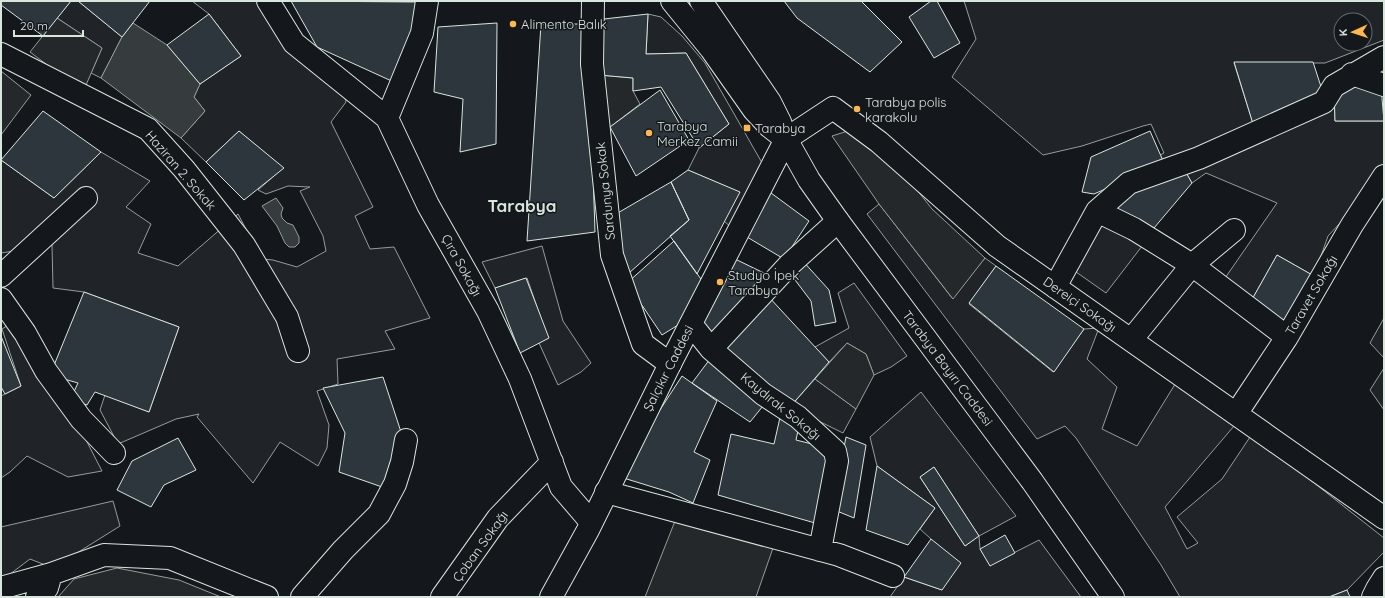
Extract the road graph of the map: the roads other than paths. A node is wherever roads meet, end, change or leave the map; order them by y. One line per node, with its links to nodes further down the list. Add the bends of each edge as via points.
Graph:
1 (268, 1): 10 (street, via 294,43)
2 (427, 1): 10 (street, via 422,33)
3 (593, 1): 26 (street, Sardunya Sokak, via 592,64 612,255 643,344)
4 (672, 1): 11 (street, Tarabya Bayırı Caddesi, via 711,49 754,110)
5 (701, 1): 11 (street, Tarabya Bayırı Caddesi, via 770,102)
6 (1, 54): 25 (street, Haziran 2. Sokak, via 148,129 184,169 244,245 287,317)
7 (1384, 56): 8 (street)
8 (1352, 74): 9 (street); 14 (street, via 1334,86 1324,102 1199,158 1130,183)
9 (1384, 85)
10 (387, 118): 30 (street, Çıra Sokağı, via 428,205 488,311 520,379)
11 (786, 139): 15 (street, Tarabya Bayırı Caddesi, via 809,180); 19 (street, Dereiçi Sokağı, via 833,108 880,142 997,246); 21 (street, Şalçıkır Caddesi)
12 (1384, 176): 22 (street, Taravet Sokağı, via 1352,225)
13 (86, 198): 18 (street)
14 (1097, 211): 17 (street, via 1134,229); 19 (street)
15 (838, 221): 24 (street, via 789,265); 44 (street, Tarabya Bayırı Caddesi, via 1032,481)
16 (1234, 230): 17 (street)
17 (1192, 265): 22 (street); 23 (street)
18 (1, 276)
19 (1055, 287): 23 (street, Dereiçi Sokağı)
20 (1, 299): 29 (street, via 25,332 46,371 81,419)
21 (691, 324): 24 (street, Kaydırak Sokağı); 26 (street, Şalçıkır Caddesi)
22 (1287, 337): 27 (street, Taravet Sokağı)
23 (1131, 340): 27 (street, Dereiçi Sokağı)
24 (711, 349): 34 (street, Kaydırak Sokağı, via 763,394 798,417 835,451 837,461)
25 (298, 351)
26 (670, 364): 31 (street, Şalçıkır Caddesi)
27 (1236, 414): 32 (street, Dereiçi Sokağı)
28 (406, 440): 41 (street, via 395,484 379,514)
29 (114, 453)
30 (552, 462): 33 (street, Çıra Sokağı, via 561,486); 42 (street, Çoban Sokağı, via 498,518)
31 (606, 492): 33 (street, Şalçıkır Caddesi); 34 (street)
32 (1384, 518)
33 (591, 522): 43 (street, Şalçıkır Caddesi)
34 (820, 550): 36 (street)
35 (51, 574): 38 (street); 39 (street, via 47,588); 40 (street, via 104,556 170,558)
36 (893, 576)
37 (1384, 578): 45 (street)
38 (1, 588)
39 (37, 597)
40 (267, 597)
41 (302, 597)
42 (442, 597)
43 (551, 597)
44 (1113, 597)
45 (1373, 597)

